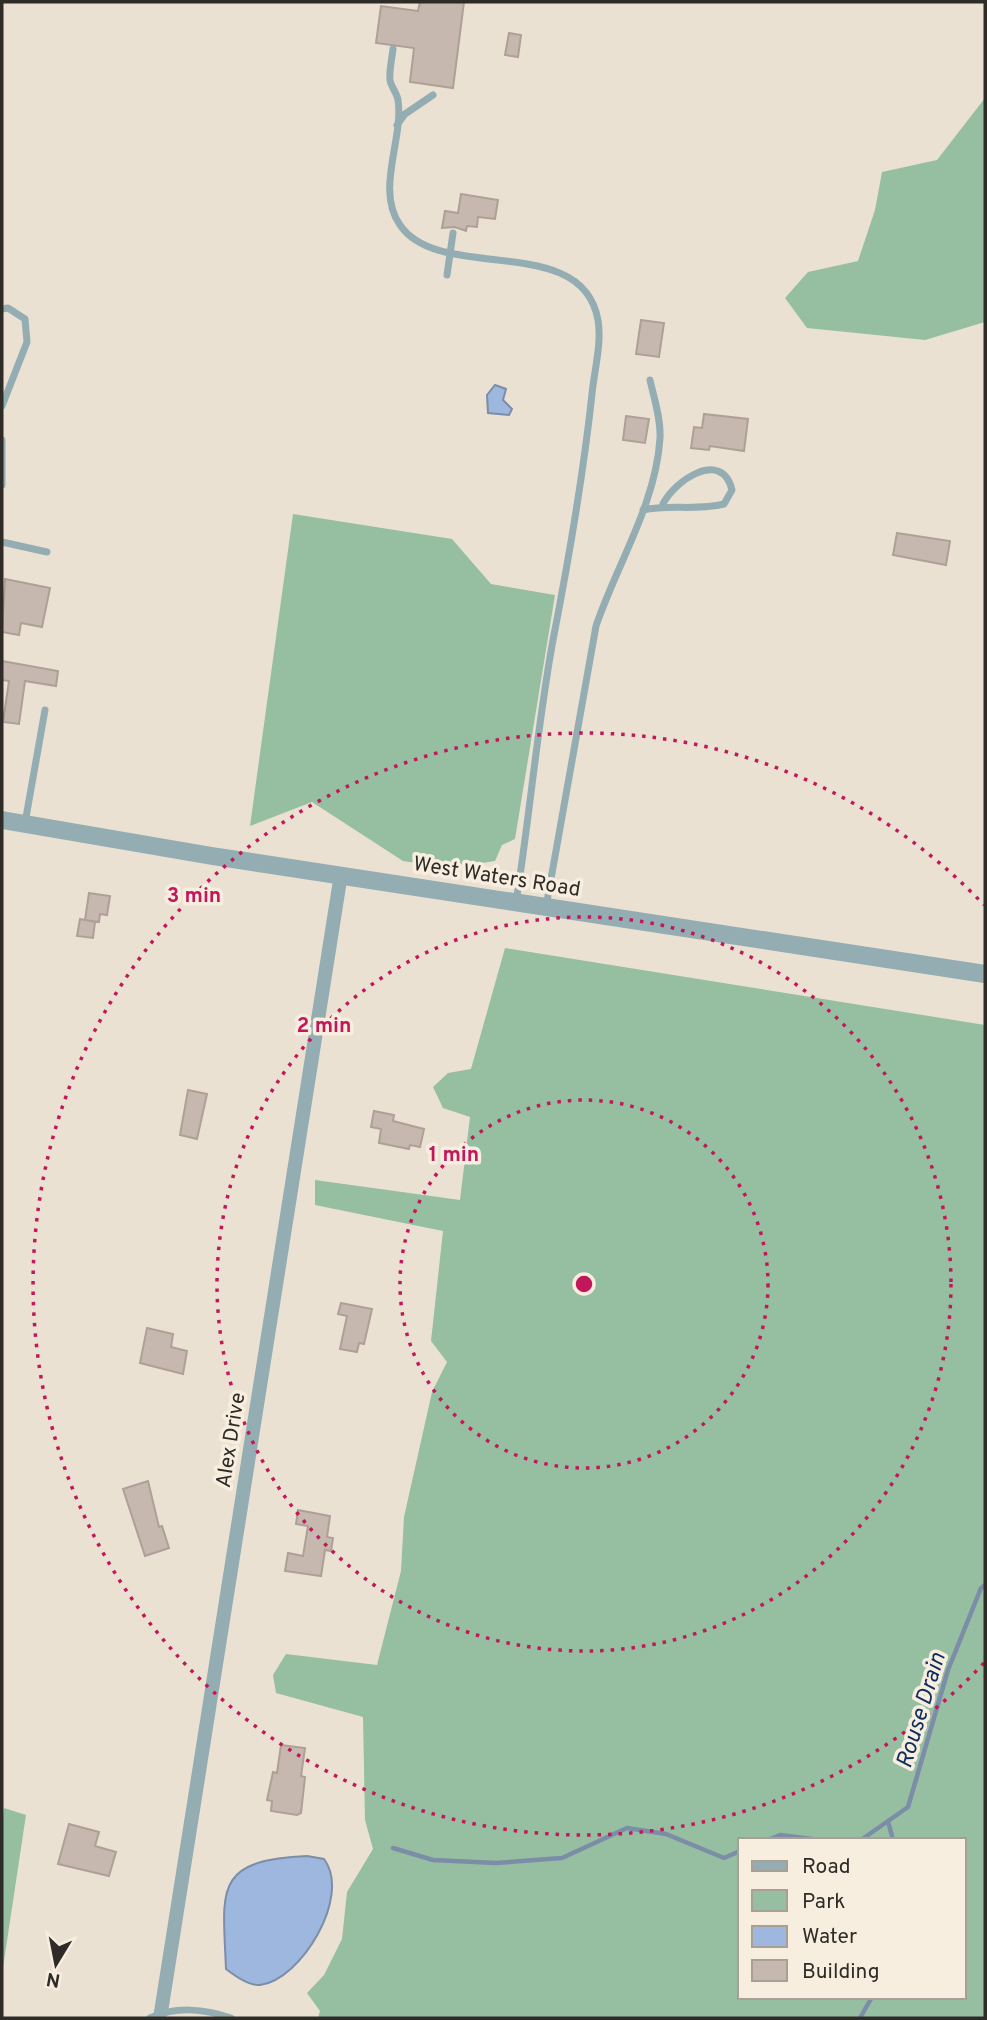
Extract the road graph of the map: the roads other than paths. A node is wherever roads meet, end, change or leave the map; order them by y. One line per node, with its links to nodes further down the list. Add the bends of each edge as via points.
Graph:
1 (393, 49): 3 (lane, via 390,81 398,99)
2 (433, 95): 3 (lane)
3 (397, 125): 5 (lane, via 390,186 394,212 416,240)
4 (453, 233): 5 (lane)
5 (450, 251): 6 (lane); 20 (lane, via 556,272 581,286 598,321 588,446 547,673)
6 (447, 275)
7 (2, 309): 9 (lane, via 25,319 27,342)
8 (650, 380): 13 (lane, via 660,436)
9 (2, 406)
10 (2, 440): 11 (lane)
11 (2, 485)
12 (662, 506): 12 (lane, via 705,509 724,504 732,490 730,480 721,471 698,472 678,483); 13 (lane)
13 (643, 510): 21 (lane, via 596,626)
14 (2, 542): 15 (lane)
15 (47, 552)
16 (45, 710): 18 (lane)
17 (2, 820): 18 (street, West Waters Road)
18 (24, 823): 19 (street, West Waters Road)
19 (341, 874): 20 (street, West Waters Road); 23 (street, Alex Drive)
20 (516, 903): 21 (street, West Waters Road)
21 (546, 908): 22 (street, West Waters Road)
22 (985, 974)
23 (158, 2016): 24 (lane, via 208,2010)
24 (231, 2018)

